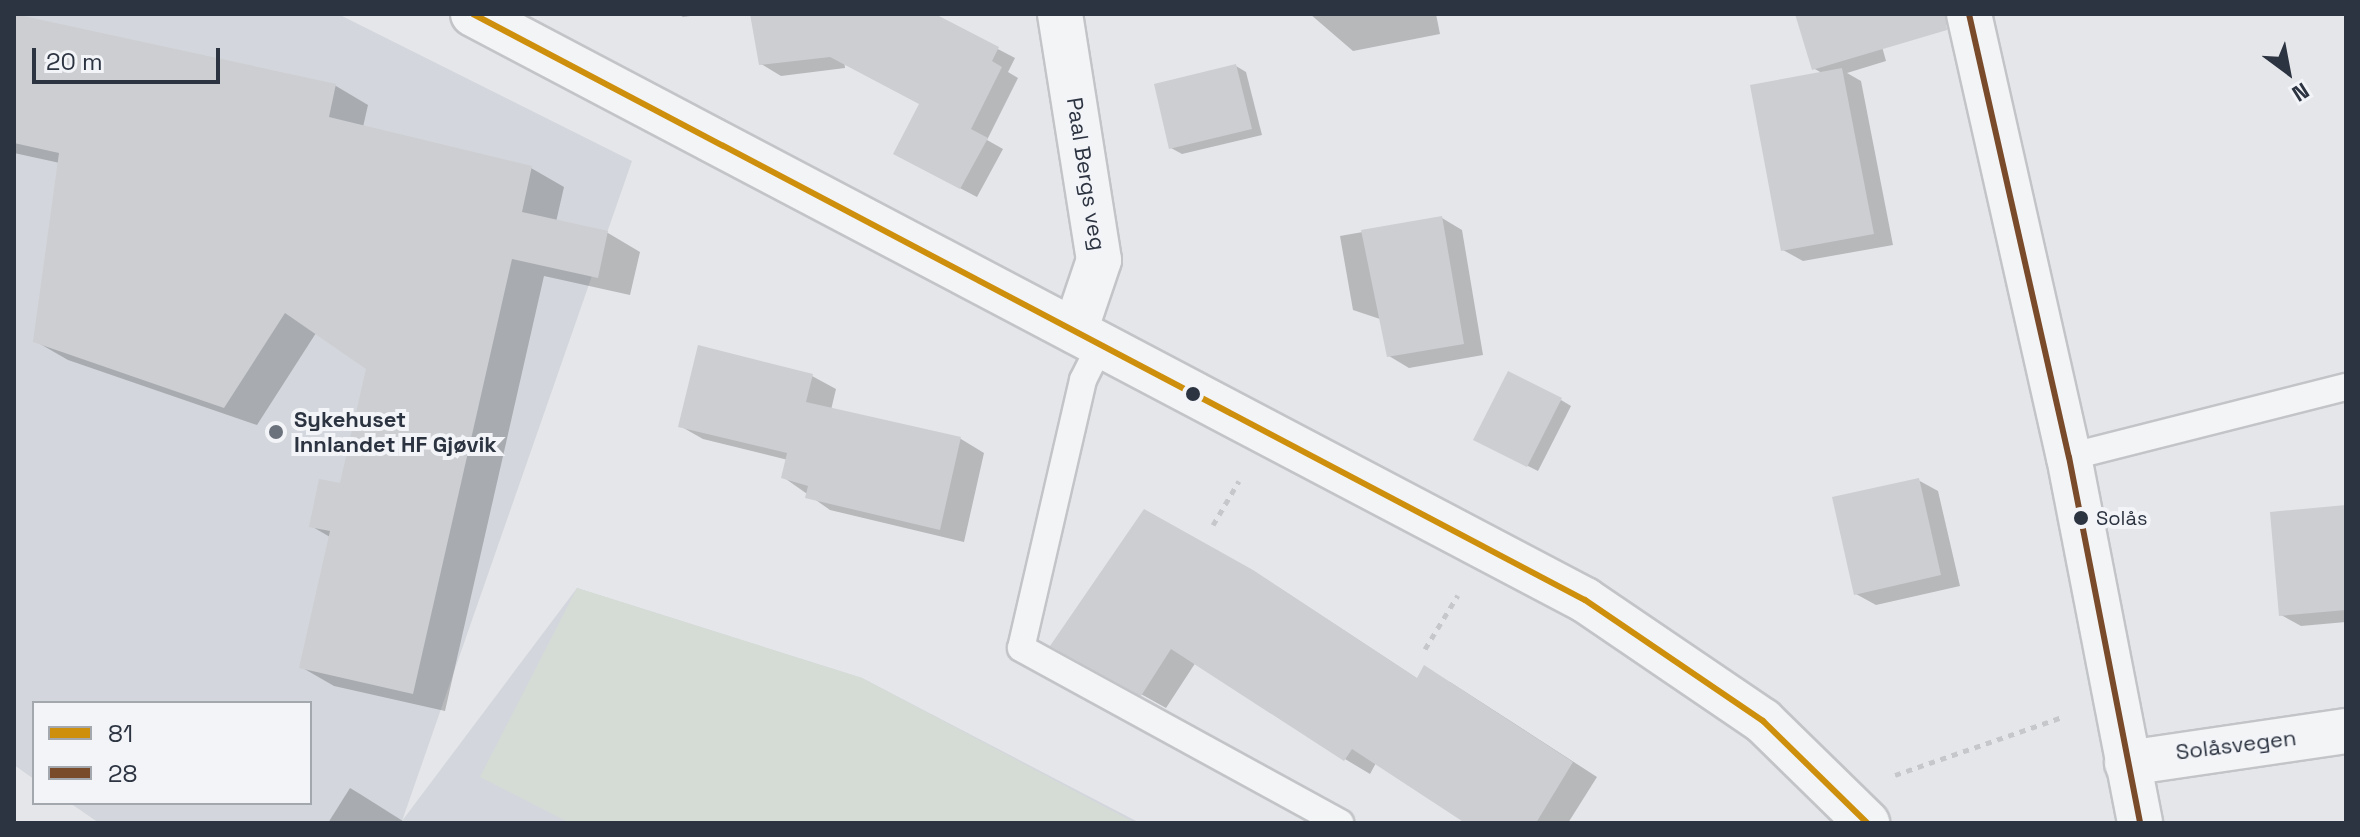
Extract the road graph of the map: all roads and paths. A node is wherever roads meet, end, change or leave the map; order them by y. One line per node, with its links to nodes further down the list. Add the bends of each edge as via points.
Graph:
1 (473, 14): 4 (street)
2 (1060, 14): 4 (street, Paal Bergs veg, via 1099,260)
3 (1969, 14): 6 (street)
4 (1088, 338): 15 (lane, via 1021,648); 16 (street, via 1672,653 1763,721)
5 (2346, 387): 6 (lane)
6 (2069, 457): 13 (street)
7 (1248, 466): 8 (path)
8 (1213, 525)
9 (1466, 583): 10 (path)
10 (1425, 649)
11 (2060, 718): 14 (path)
12 (2346, 731): 13 (street, Solåsvegen)
13 (2127, 763): 17 (street)
14 (1889, 776)
15 (1340, 823)
16 (1867, 823)
17 (2140, 823)

